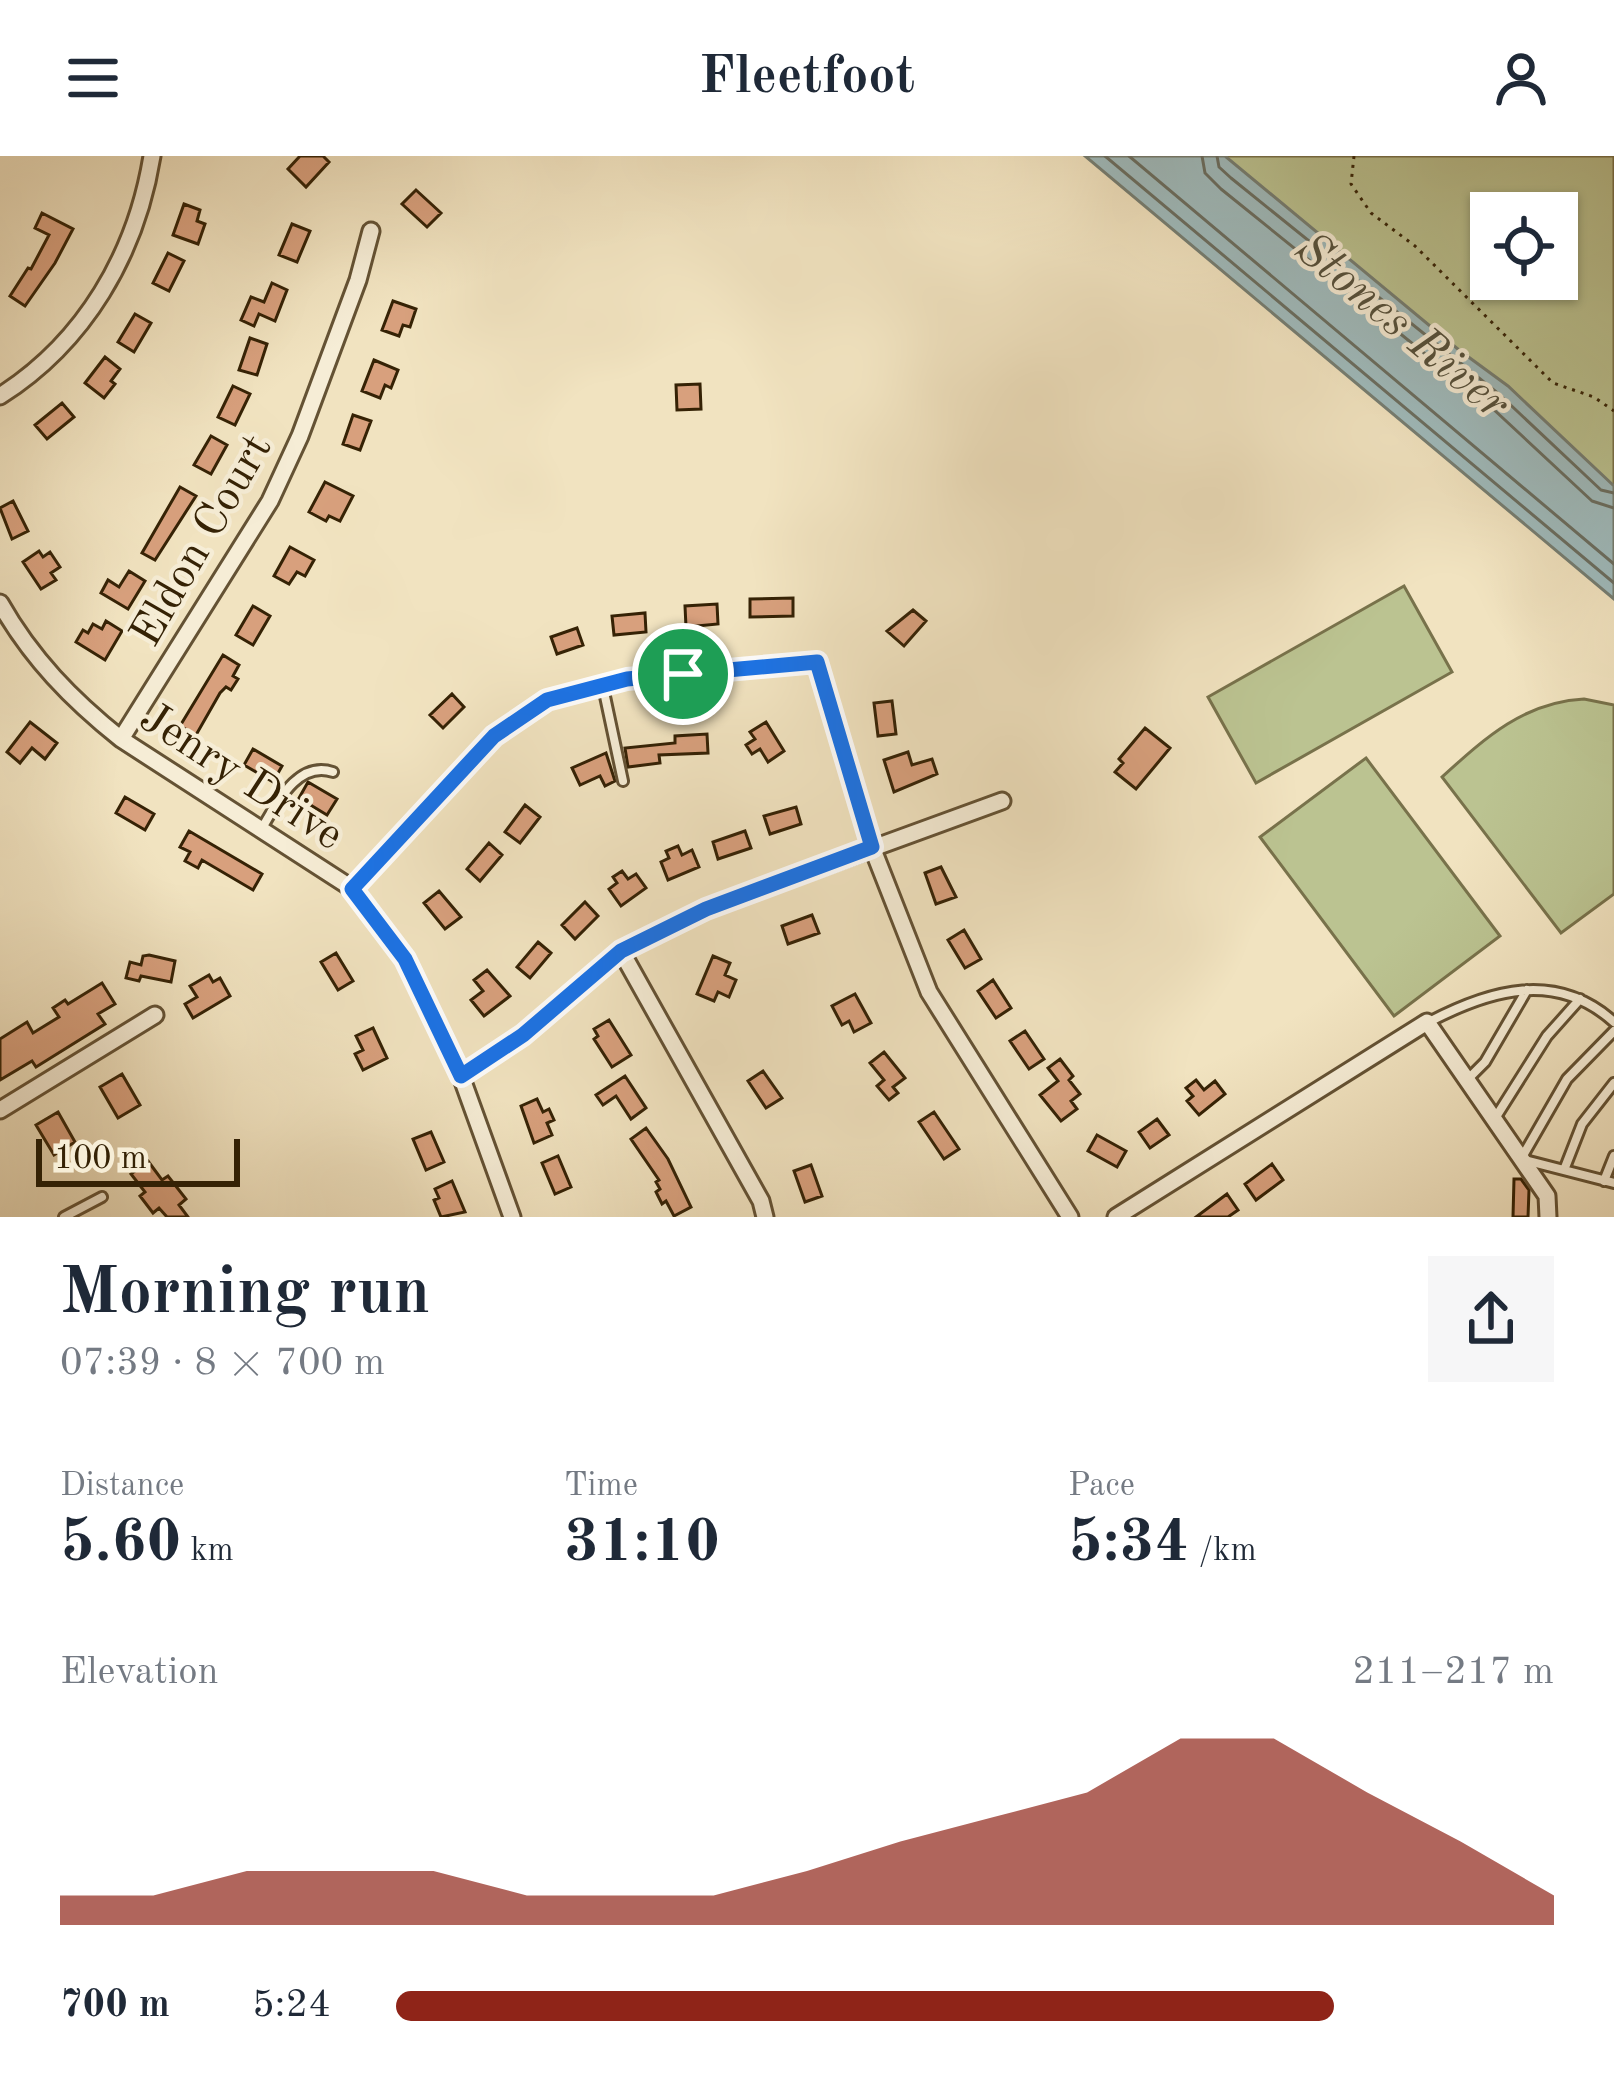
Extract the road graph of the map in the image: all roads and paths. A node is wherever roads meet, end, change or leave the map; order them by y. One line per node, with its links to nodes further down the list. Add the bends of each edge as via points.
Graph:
1 (152, 156): 4 (street, via 136,226 99,299 46,361)
2 (1354, 156): 5 (path, via 1351,184 1371,213 1553,383)
3 (370, 231): 8 (street, Eldon Court, via 309,414 270,501)
4 (0, 396)
5 (1614, 411)
6 (0, 603): 8 (street, Jenry Drive, via 43,668)
7 (602, 685): 10 (lane); 13 (street, via 817,662); 14 (street, via 547,700 494,736)
8 (121, 739): 12 (street, Jenry Drive)
9 (333, 772): 12 (lane, via 310,771 293,782)
10 (623, 781)
11 (1002, 801): 13 (street)
12 (261, 830): 14 (street, Jenry Drive)
13 (872, 847): 15 (street, via 706,909); 34 (street, via 929,992)
14 (352, 889): 21 (street, Jenry Drive, via 405,959)
15 (621, 951): 21 (street); 33 (street)
16 (1527, 990): 17 (lane); 19 (lane, via 1474,998); 22 (lane)
17 (1580, 1000): 20 (lane); 25 (lane, via 1546,1036)
18 (155, 1015): 24 (street)
19 (1427, 1022): 22 (street); 35 (street)
20 (1614, 1026): 27 (lane, via 1567,1079)
21 (461, 1076): 32 (street, Jenry Drive)
22 (1467, 1080): 25 (street)
23 (1614, 1083): 28 (lane, via 1582,1124)
24 (0, 1110)
25 (1494, 1120): 27 (street)
26 (1614, 1156): 29 (lane)
27 (1521, 1159): 28 (lane); 36 (street, via 1547,1196)
28 (1564, 1170): 29 (lane)
29 (1609, 1182)
30 (102, 1197): 31 (lane)
31 (64, 1217)
32 (512, 1217)
33 (765, 1217)
34 (1070, 1217)
35 (1116, 1217)
36 (1548, 1217)

